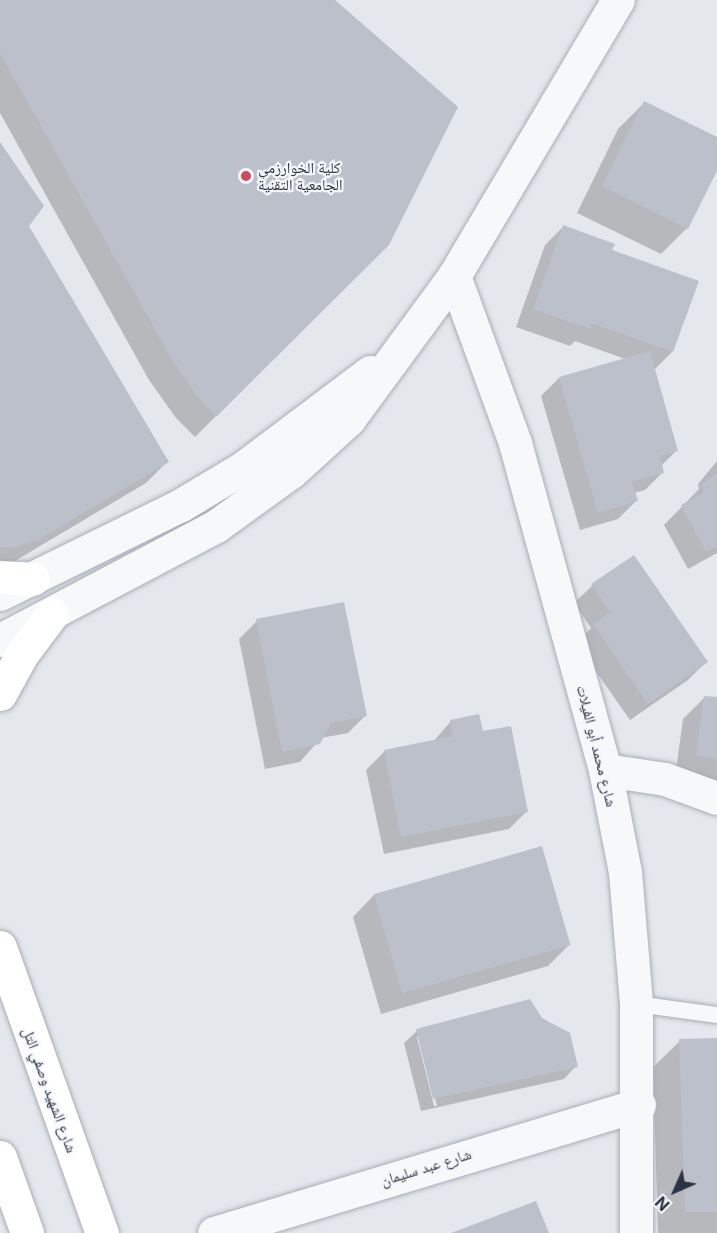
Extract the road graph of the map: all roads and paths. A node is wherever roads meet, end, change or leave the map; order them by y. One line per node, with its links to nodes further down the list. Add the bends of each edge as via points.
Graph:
1 (618, 0): 2 (street)
2 (454, 276): 3 (street); 10 (street, شارع محمد أبو الفيلات, via 515,443)
3 (395, 354): 5 (street, via 235,472 181,505); 7 (street, via 349,419 291,472 206,532)
4 (0, 578): 5 (main road)
5 (33, 579): 6 (street)
6 (0, 594)
7 (52, 614): 8 (street); 9 (main road, via 22,654)
8 (0, 640)
9 (0, 694)
10 (606, 770): 11 (street, via 665,779); 13 (street, شارع محمد أبو الفيلات, via 625,872)
11 (717, 798)
12 (0, 947): 18 (main road, شارع الشهيد وصفي التل)
13 (636, 1004): 14 (lane); 15 (street, شارع محمد أبو الفيلات)
14 (717, 1015)
15 (639, 1105): 19 (street, شارع عبد سليمان); 20 (street, شارع محمد أبو الفيلات)
16 (0, 1156): 17 (main road)
17 (27, 1233)
18 (102, 1233)
19 (214, 1233)
20 (636, 1233)

